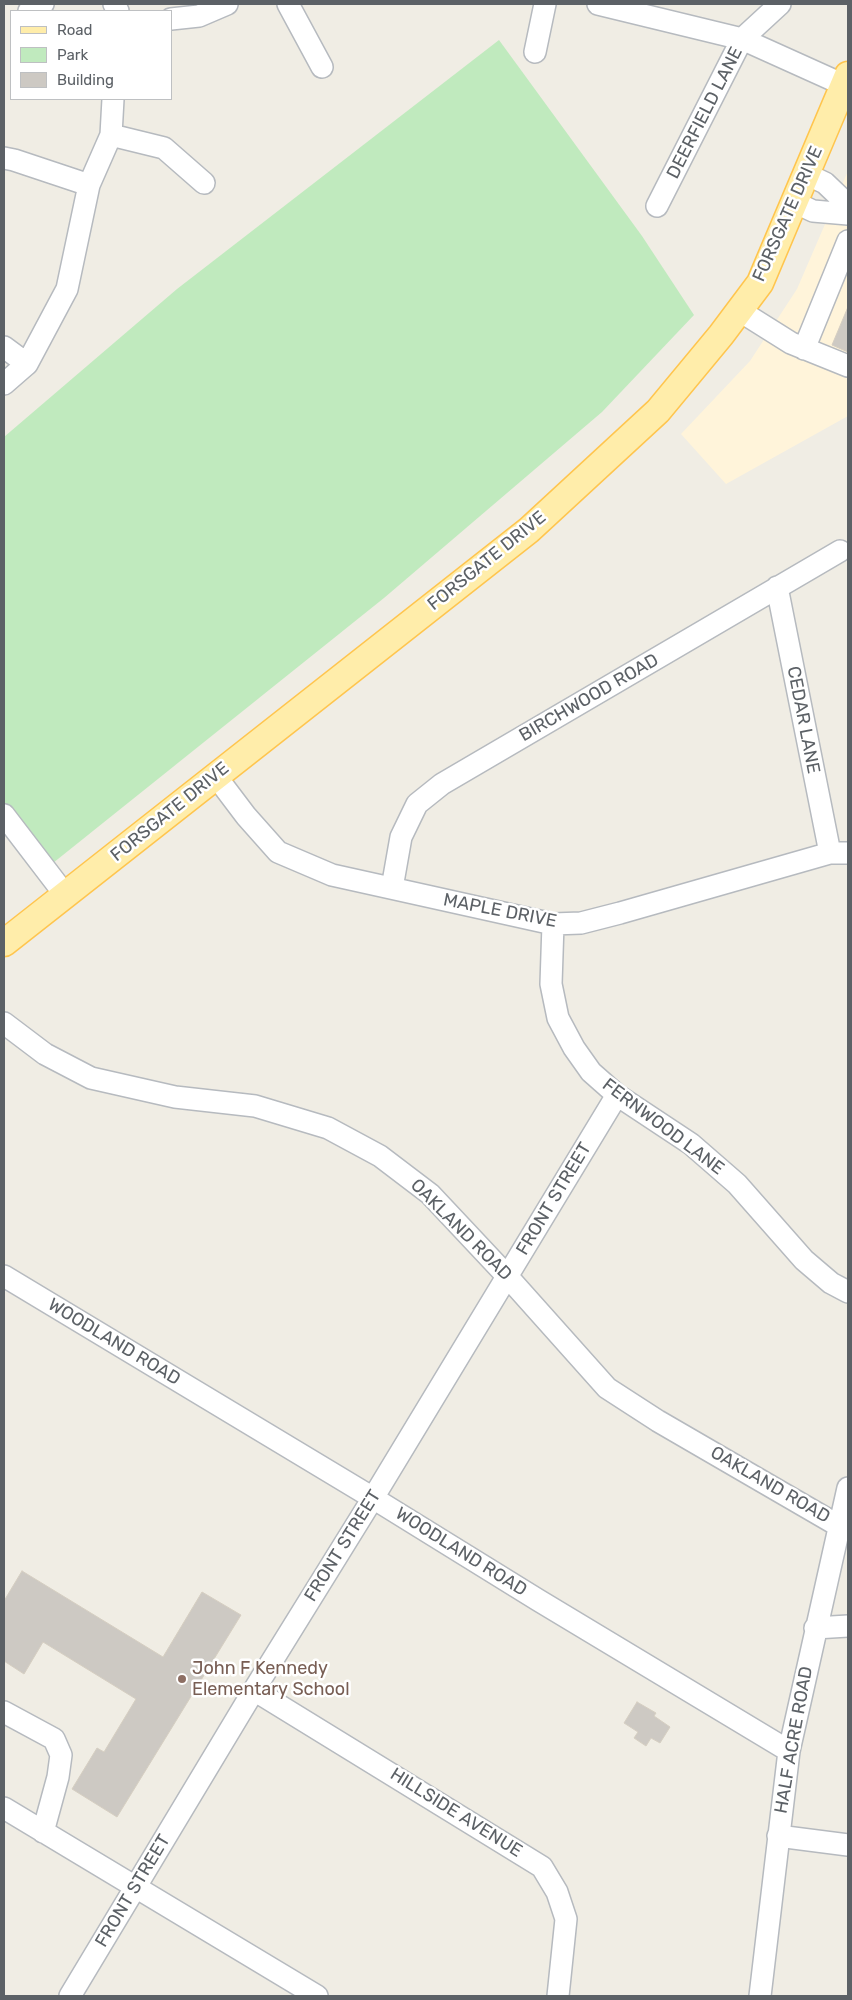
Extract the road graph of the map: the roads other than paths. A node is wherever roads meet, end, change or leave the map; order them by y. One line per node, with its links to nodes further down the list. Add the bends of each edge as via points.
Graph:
1 (43, 4): 7 (street)
2 (227, 4): 8 (street, via 199,16)
3 (288, 4): 11 (street)
4 (545, 4): 10 (street)
5 (598, 4): 9 (street)
6 (780, 4): 9 (street, DEERFIELD LANE)
7 (31, 10)
8 (172, 19)
9 (742, 39): 12 (street); 21 (street, DEERFIELD LANE)
10 (535, 52)
11 (322, 67)
12 (846, 80): 16 (main road, FORSGATE DRIVE)
13 (113, 100): 14 (street)
14 (111, 135): 17 (street, via 164,148); 18 (street)
15 (4, 158): 18 (street)
16 (806, 174): 19 (main road, FORSGATE DRIVE); 20 (street, via 825,183)
17 (204, 183)
18 (89, 185): 27 (street, via 67,288)
19 (794, 202): 22 (street, via 813,211); 24 (main road, FORSGATE DRIVE, via 760,283)
20 (848, 205)
21 (657, 206)
22 (848, 214)
23 (848, 240): 26 (street)
24 (740, 311): 26 (street); 32 (main road, FORSGATE DRIVE, via 658,411 529,530)
25 (4, 347): 27 (street)
26 (804, 349): 28 (street)
27 (27, 364): 29 (street)
28 (848, 366)
29 (4, 384)
30 (840, 551): 31 (street, BIRCHWOOD ROAD)
31 (777, 587): 34 (street, CEDAR LANE); 35 (street, BIRCHWOOD ROAD, via 442,784 417,804 401,837)
32 (215, 775): 35 (street, MAPLE DRIVE, via 278,852 332,875); 36 (main road, FORSGATE DRIVE)
33 (4, 815): 36 (street)
34 (839, 853): 37 (street, MAPLE DRIVE, via 581,923)
35 (392, 888): 37 (street, MAPLE DRIVE)
36 (66, 896): 38 (main road, FORSGATE DRIVE)
37 (553, 924): 40 (street, FERNWOOD LANE, via 551,984 558,1018 591,1072)
38 (4, 943)
39 (4, 1023): 42 (street, OAKLAND ROAD, via 45,1054 91,1078 176,1097 255,1106 328,1128 380,1156 430,1194)
40 (617, 1095): 42 (street, FRONT STREET); 43 (street, FERNWOOD LANE, via 691,1144 736,1184 804,1260 831,1283)
41 (4, 1276): 45 (street, WOODLAND ROAD)
42 (507, 1276): 45 (street, FRONT STREET); 46 (street, OAKLAND ROAD, via 607,1388)
43 (848, 1292)
44 (848, 1488): 46 (street, HALF ACRE ROAD)
45 (373, 1498): 49 (street, FRONT STREET); 51 (street, WOODLAND ROAD)
46 (839, 1526): 48 (street, HALF ACRE ROAD)
47 (848, 1626): 48 (street)
48 (815, 1628): 51 (street, HALF ACRE ROAD)
49 (254, 1690): 56 (street, FRONT STREET); 59 (street, HILLSIDE AVENUE, via 542,1866 557,1892 566,1919)
50 (4, 1712): 53 (street, via 54,1739 61,1755)
51 (789, 1751): 54 (street, HALF ACRE ROAD)
52 (4, 1808): 53 (street)
53 (43, 1832): 56 (street)
54 (778, 1836): 55 (street); 60 (street, HALF ACRE ROAD)
55 (848, 1845)
56 (135, 1887): 57 (street, FRONT STREET); 58 (street)
57 (70, 1996)
58 (317, 1996)
59 (558, 1996)
60 (760, 1996)

